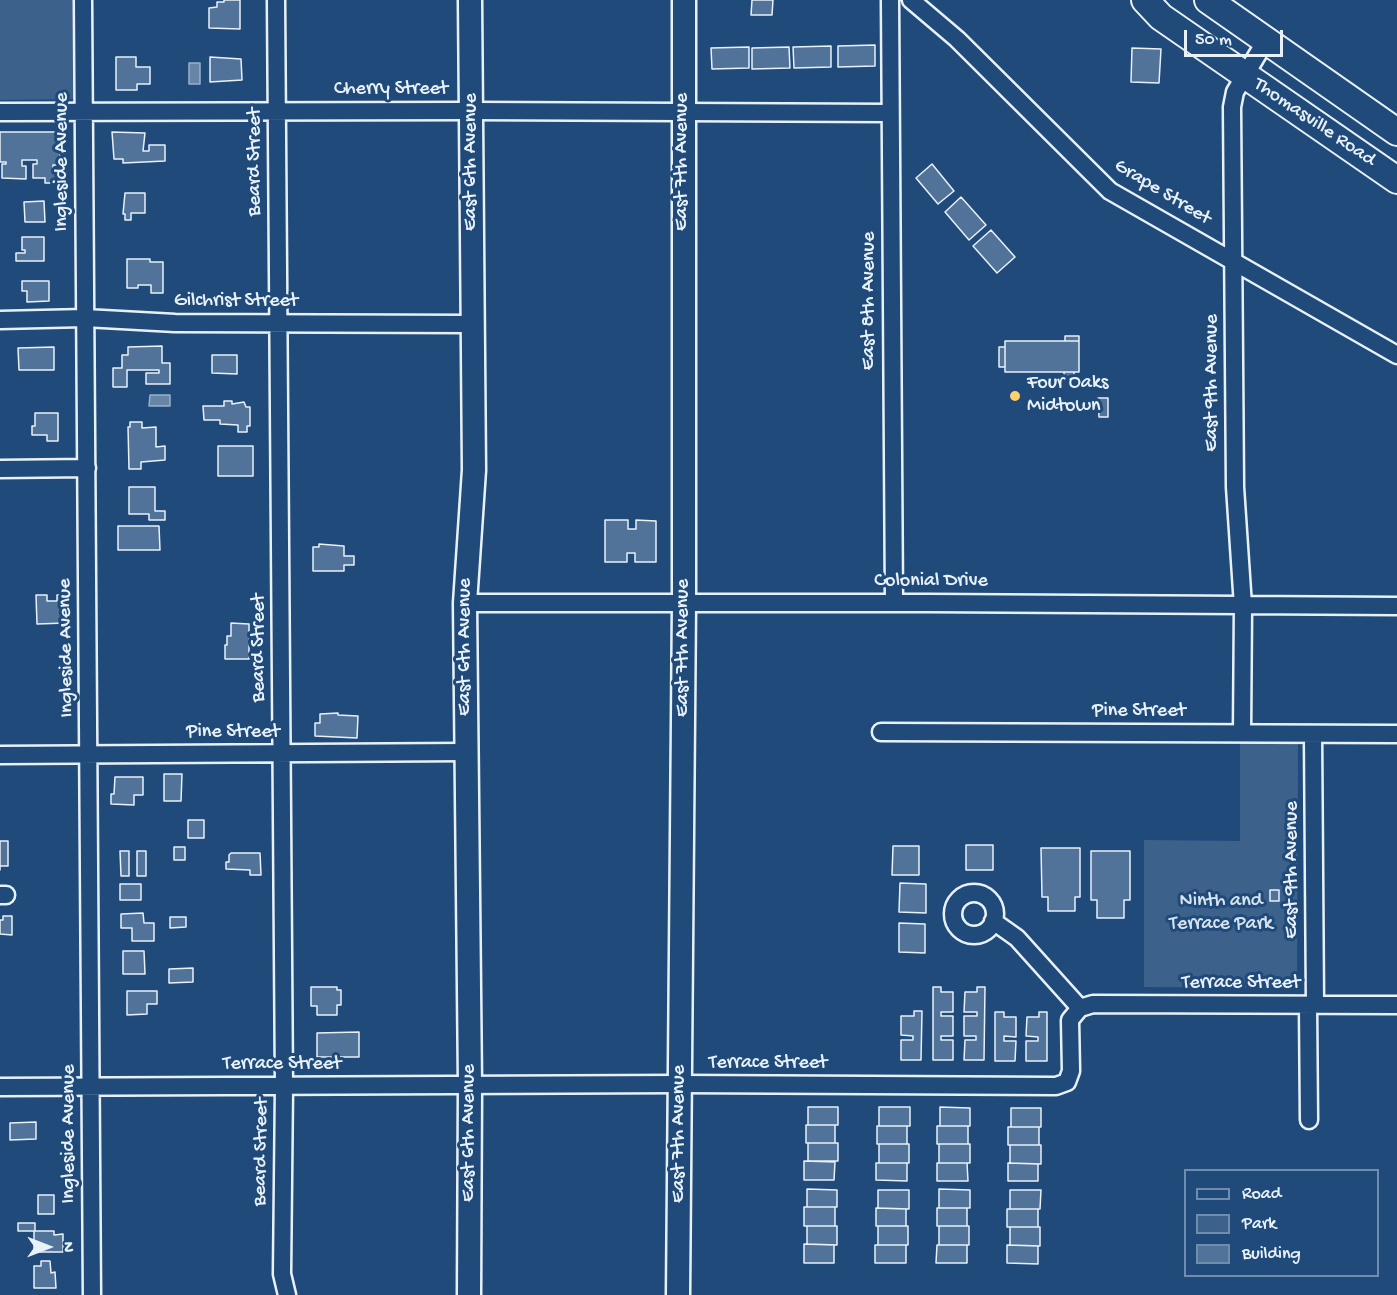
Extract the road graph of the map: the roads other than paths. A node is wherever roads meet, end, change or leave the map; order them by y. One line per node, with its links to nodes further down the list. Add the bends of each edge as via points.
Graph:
1 (83, 0): 12 (street, Ingleside Avenue)
2 (276, 0): 13 (street, Beard Street)
3 (470, 0): 14 (street, East 6th Avenue)
4 (684, 0): 15 (street, East 7th Avenue)
5 (890, 0): 17 (street, East 8th Avenue)
6 (911, 0): 20 (street, Grape Street, via 957,39 1110,191)
7 (1135, 0): 9 (street)
8 (1208, 0): 10 (main road, Thomasville Road)
9 (1153, 8): 11 (main road, Thomasville Road)
10 (1265, 42): 11 (street, East 9th Avenue); 18 (main road, Thomasville Road)
11 (1244, 75): 19 (main road, Thomasville Road); 20 (street, East 9th Avenue, via 1232,107)
12 (83, 111): 13 (street, Cherry Street); 16 (street, Cherry Street); 21 (street, Ingleside Avenue)
13 (277, 111): 14 (street, Cherry Street); 23 (street, Beard Street)
14 (471, 111): 15 (street, Cherry Street); 24 (street, East 6th Avenue)
15 (683, 111): 17 (street, Cherry Street); 30 (street, East 7th Avenue)
16 (0, 112)
17 (890, 113): 29 (street, East 8th Avenue)
18 (1397, 132)
19 (1397, 180)
20 (1233, 260): 25 (street, Grape Street); 31 (street, East 9th Avenue, via 1235,487)
21 (85, 318): 22 (street, Gilchrist Street); 23 (street, Gilchrist Street); 26 (street, Ingleside Avenue)
22 (0, 320)
23 (278, 323): 24 (street, Gilchrist Street); 37 (street, Beard Street)
24 (472, 324): 28 (street, East 6th Avenue, via 474,470)
25 (1397, 355)
26 (87, 468): 27 (street); 39 (street, Ingleside Avenue)
27 (0, 469)
28 (465, 603): 30 (street, Colonial Drive); 38 (street, East 6th Avenue)
29 (894, 603): 30 (street, Colonial Drive); 31 (street, Colonial Drive)
30 (684, 604): 45 (street, East 7th Avenue)
31 (1243, 606): 32 (street, Colonial Drive); 34 (street, East 9th Avenue)
32 (1397, 606)
33 (881, 732): 34 (street, Pine Street)
34 (1242, 733): 36 (street, Pine Street)
35 (1397, 734): 36 (street, Pine Street)
36 (1313, 735): 42 (street, East 9th Avenue)
37 (282, 753): 38 (street, Pine Street); 39 (street, Pine Street); 47 (street, Beard Street)
38 (466, 753): 46 (street, East 6th Avenue)
39 (89, 754): 40 (street, Pine Street); 48 (street, Ingleside Avenue)
40 (0, 755)
41 (993, 921): 44 (street, via 1017,938)
42 (1312, 1005): 43 (street, Terrace Street); 44 (street, Terrace Street, via 1093,1004); 50 (street, East 9th Avenue)
43 (1397, 1005)
44 (1080, 1008): 45 (street, Terrace Street, via 1070,1020 1071,1071 1067,1082 1056,1086)
45 (680, 1084): 46 (street, Terrace Street); 54 (street, East 7th Avenue)
46 (470, 1085): 47 (street, Terrace Street); 53 (street, East 6th Avenue)
47 (284, 1086): 48 (street, Terrace Street); 52 (street, Beard Street, via 282,1274)
48 (91, 1087): 49 (street, Terrace Street); 51 (street, Ingleside Avenue)
49 (0, 1088)
50 (1310, 1120)
51 (92, 1295)
52 (287, 1295)
53 (469, 1295)
54 (678, 1295)

